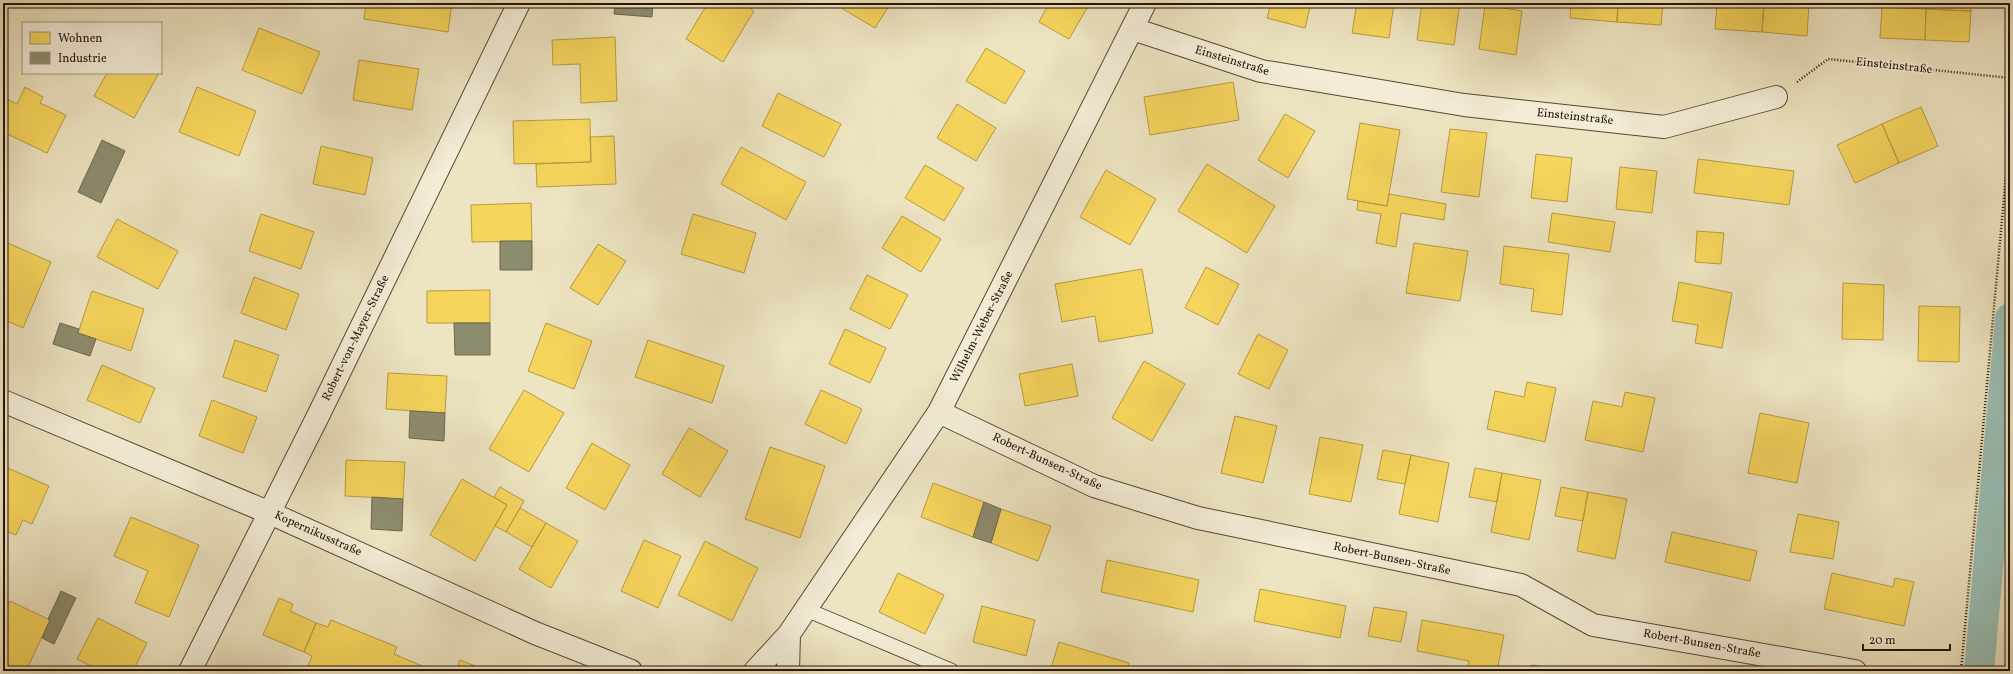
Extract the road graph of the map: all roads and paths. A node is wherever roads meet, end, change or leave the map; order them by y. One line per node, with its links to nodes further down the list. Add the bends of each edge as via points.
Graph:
1 (518, 3): 9 (street, Robert-von-Mayer-Straße, via 446,156)
2 (1145, 3): 3 (street, Wilhelm-Weber-Straße)
3 (1133, 29): 5 (street, Einsteinstraße, via 1261,71 1464,105 1648,125 1664,126); 8 (street, Wilhelm-Weber-Straße)
4 (2010, 78): 5 (path, Einsteinstraße, via 1828,59)
5 (1776, 97)
6 (2010, 131): 18 (path)
7 (3, 401): 9 (street, Kopernikusstraße)
8 (939, 412): 10 (street, Wilhelm-Weber-Straße); 17 (street, Robert-Bunsen-Straße, via 1094,486 1198,518 1521,585 1593,625)
9 (270, 513): 12 (street, Robert-von-Mayer-Straße); 13 (street, Kopernikusstraße, via 535,633)
10 (805, 610): 11 (street, Wilhelm-Weber-Straße); 16 (lane)
11 (789, 634): 14 (street); 15 (street)
12 (190, 671)
13 (631, 671)
14 (754, 671)
15 (788, 671)
16 (952, 671)
17 (1855, 671)
18 (1961, 671)

